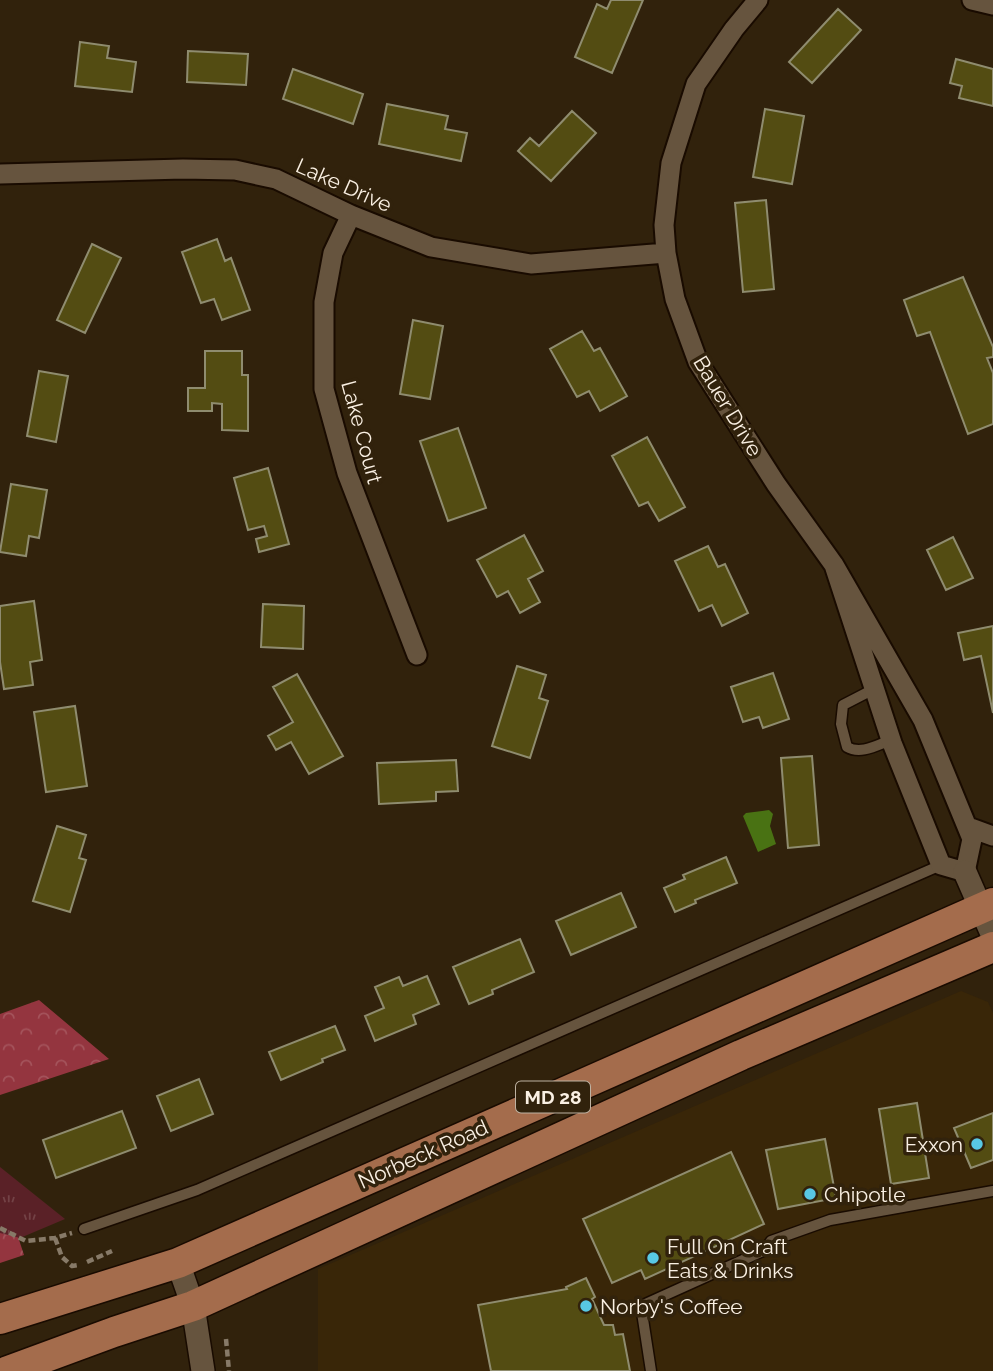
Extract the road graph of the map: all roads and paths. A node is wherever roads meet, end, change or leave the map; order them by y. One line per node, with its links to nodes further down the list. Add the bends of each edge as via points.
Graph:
1 (758, 0): 6 (street, Bauer Drive, via 696,84 671,163 664,225)
2 (972, 0): 3 (street)
3 (993, 5)
4 (0, 174): 5 (street, Lake Drive, via 235,170 276,179)
5 (351, 215): 6 (street, Lake Drive, via 431,247 531,264); 8 (street, Lake Court, via 333,253 324,302 324,389 347,473)
6 (666, 253): 7 (street, Bauer Drive, via 675,299 698,362)
7 (834, 565): 9 (street, Bauer Drive); 11 (street, Bauer Drive, via 923,720)
8 (417, 655)
9 (874, 689): 10 (street, Bauer Drive); 10 (lane, via 843,705 841,724 847,747 862,751)
10 (891, 740): 13 (street, Bauer Drive)
11 (968, 827): 12 (street); 14 (street, Bauer Drive, via 972,839)
12 (993, 836)
13 (941, 865): 14 (street); 20 (lane, via 197,1190)
14 (965, 872): 15 (street)
15 (987, 905): 16 (street); 22 (main road, Norbeck Road / MD 28)
16 (993, 936)
17 (993, 947): 23 (main road, Norbeck Road / MD 28, via 741,1055)
18 (993, 1191): 29 (lane, via 830,1220 771,1241 765,1250 642,1306)
19 (0, 1228): 21 (path, via 26,1241 55,1238 62,1257 72,1266)
20 (84, 1229)
21 (112, 1251)
22 (178, 1263): 23 (street); 24 (main road, Norbeck Road / MD 28)
23 (193, 1306): 26 (main road, Norbeck Road / MD 28); 27 (street)
24 (0, 1320)
25 (226, 1339): 28 (path)
26 (8, 1371)
27 (203, 1371)
28 (229, 1371)
29 (651, 1371)

